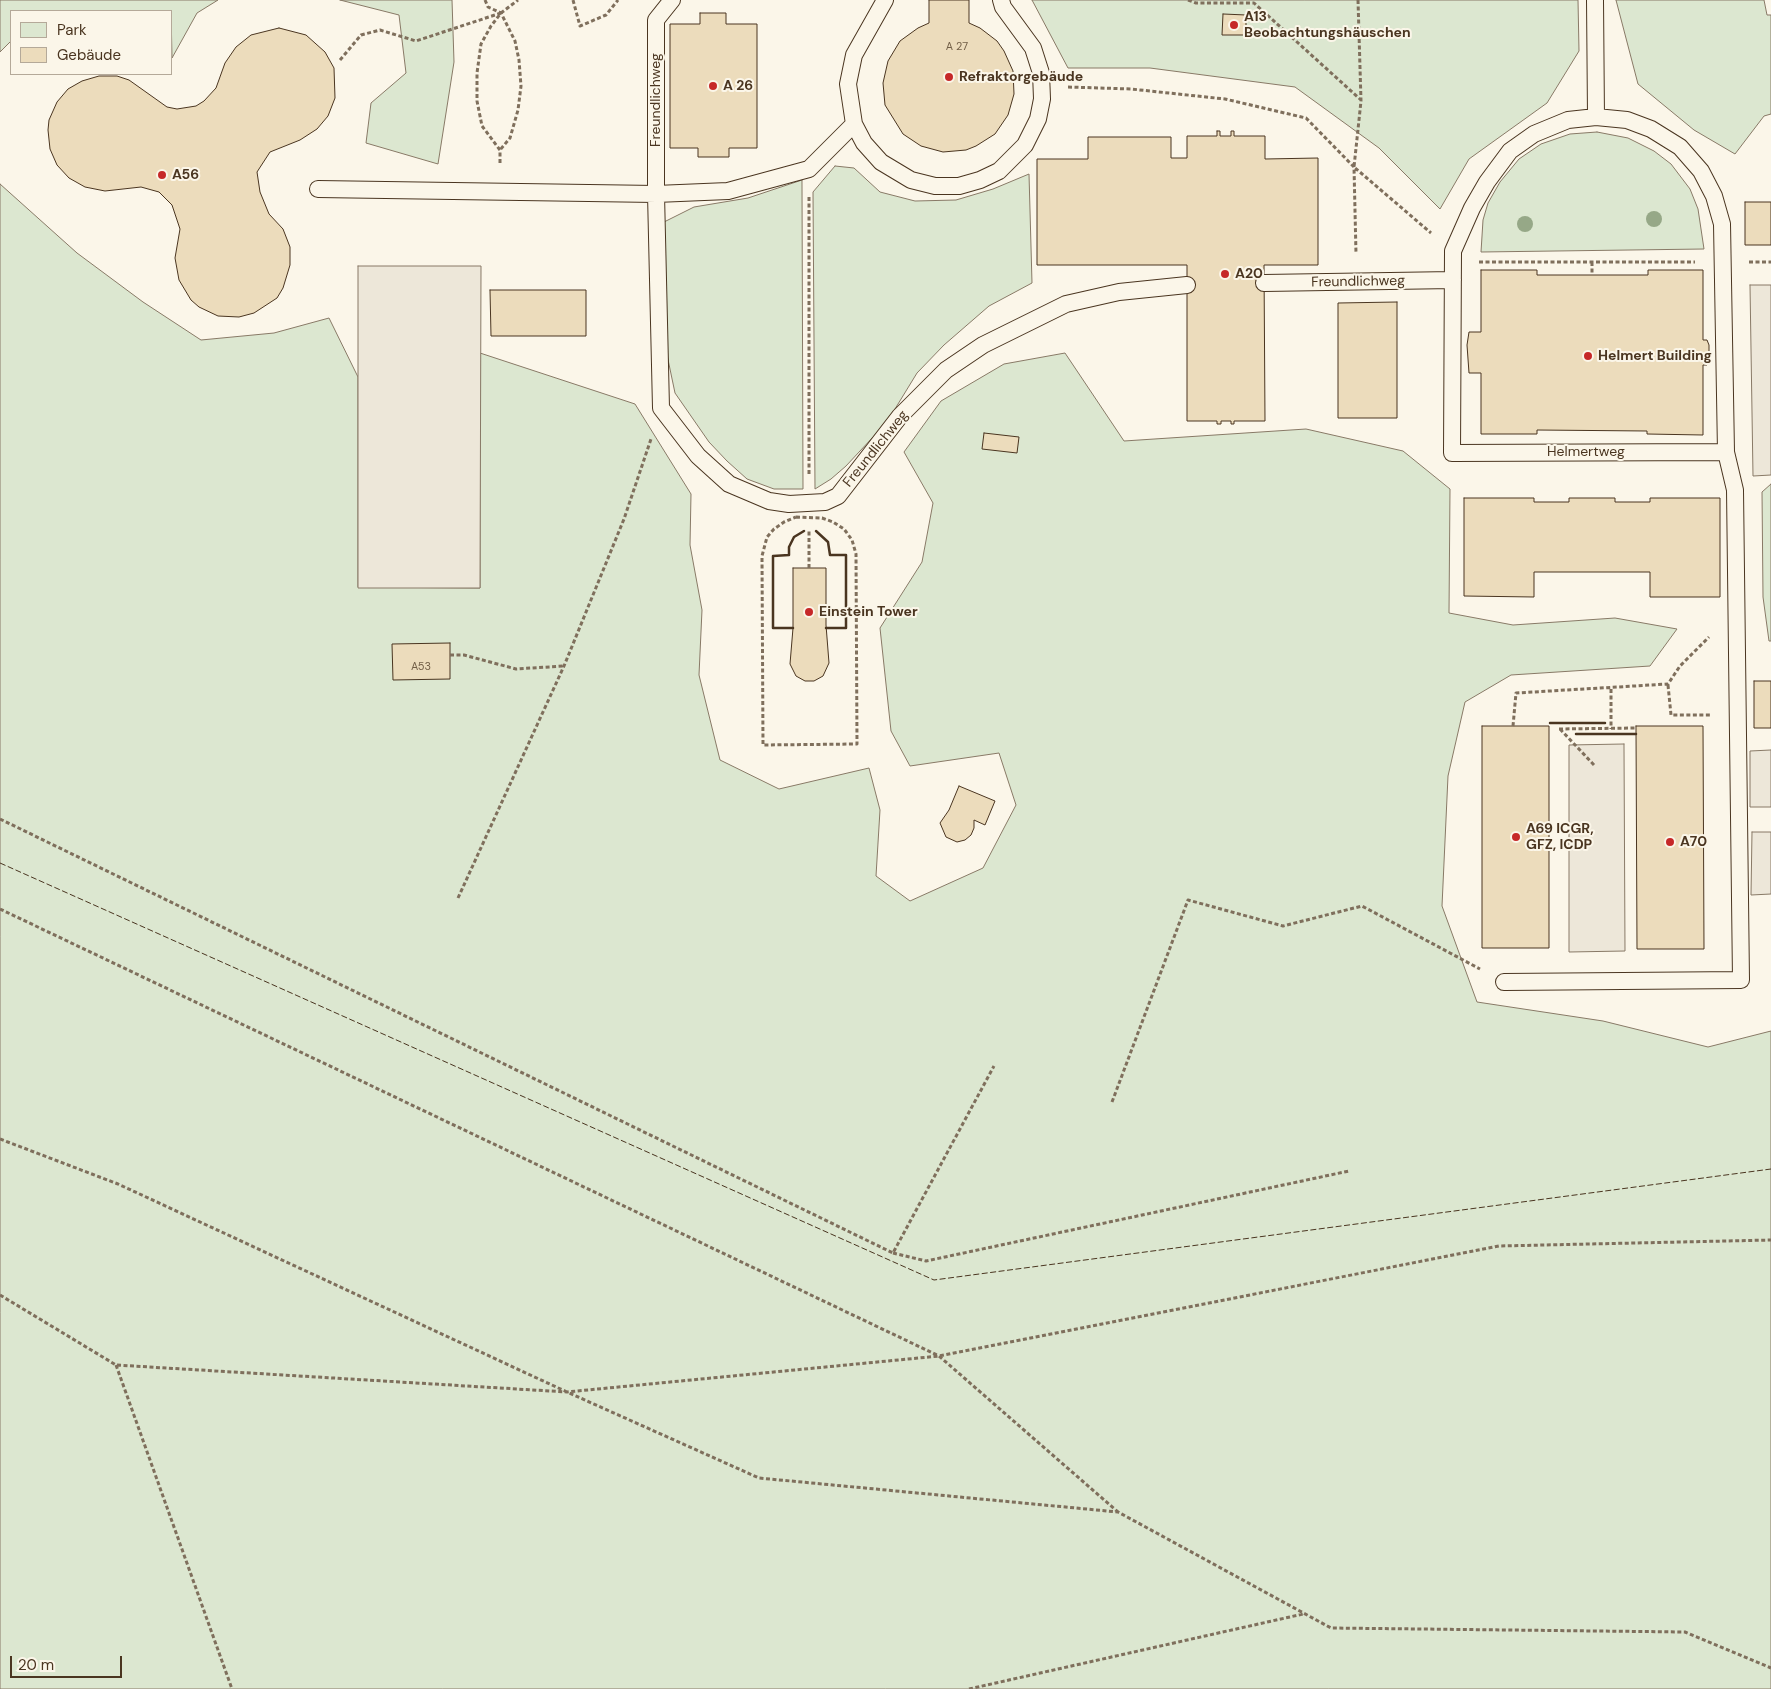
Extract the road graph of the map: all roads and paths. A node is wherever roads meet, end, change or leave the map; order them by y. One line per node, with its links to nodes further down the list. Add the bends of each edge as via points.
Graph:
1 (485, 0): 11 (path, via 488,7)
2 (518, 0): 11 (path)
3 (573, 0): 4 (path, via 580,26 606,15)
4 (618, 0)
5 (672, 0): 22 (lane, Freundlichweg, via 656,20)
6 (885, 0): 16 (lane, via 854,55 848,84)
7 (1001, 0): 13 (lane, via 1034,48)
8 (1188, 0): 14 (path, via 1196,3 1254,3)
9 (1358, 0): 14 (path)
10 (1595, 0): 15 (lane)
11 (501, 13): 12 (path, via 416,41 380,30 361,35); 17 (path, via 515,41 521,86 510,138); 17 (path, via 481,44 477,73 477,101 482,126)
12 (340, 60)
13 (1043, 86): 16 (lane, via 1038,119 1025,145 999,171 959,186 935,186 911,180 881,162); 18 (path, via 1225,99 1306,118)
14 (1361, 101): 18 (path)
15 (1596, 117): 23 (lane, Helmertweg, via 1568,120 1534,134 1510,151 1486,182); 25 (lane, Helmertweg, via 1627,120 1651,129 1680,148 1701,171 1714,196 1722,224)
16 (854, 124): 19 (lane)
17 (500, 150): 21 (path)
18 (1354, 168): 23 (path); 29 (path)
19 (809, 169): 22 (lane, via 728,191); 34 (path)
20 (318, 189): 21 (lane)
21 (499, 191): 22 (lane)
22 (656, 194): 32 (lane, Freundlichweg)
23 (1453, 251): 24 (path, via 1466,262); 28 (lane, Helmertweg)
24 (1592, 262): 25 (path); 27 (path)
25 (1723, 262): 26 (path); 33 (lane, Helmertweg)
26 (1771, 262)
27 (1592, 275)
28 (1453, 280): 29 (lane, Freundlichweg); 33 (lane, Helmertweg, via 1452,453)
29 (1357, 282): 30 (lane, Freundlichweg)
30 (1264, 284)
31 (1186, 285): 34 (lane, Freundlichweg, via 1119,292 1066,304 983,345 946,370 900,416 838,496)
32 (661, 408): 34 (lane, Freundlichweg, via 698,456 728,484 769,501); 38 (path, via 624,519)
33 (1726, 452): 36 (lane, via 1735,490)
34 (809, 510): 34 (path, via 844,529 856,554 857,744 763,745 764,547 774,529); 35 (path)
35 (809, 568)
36 (1736, 611): 39 (path, via 1680,666); 41 (lane)
37 (450, 654): 38 (path, via 516,669)
38 (564, 666): 47 (path)
39 (1668, 684): 40 (path); 41 (path, via 1671,715)
40 (1611, 689): 42 (path, via 1516,693); 44 (path)
41 (1738, 715): 49 (lane, via 1741,980)
42 (1512, 726)
43 (1635, 728): 44 (path)
44 (1611, 729): 45 (path, via 1559,729)
45 (1594, 765)
46 (0, 819): 55 (path)
47 (458, 898)
48 (0, 910): 57 (path)
49 (1504, 982): 51 (path, via 1362,906 1283,926 1188,900)
50 (994, 1066): 55 (path)
51 (1112, 1102)
52 (0, 1139): 59 (path, via 118,1184)
53 (1349, 1171): 55 (path, via 926,1261)
54 (1771, 1240): 57 (path, via 1499,1246)
55 (893, 1253)
56 (0, 1295): 58 (path)
57 (939, 1356): 59 (path); 60 (path)
58 (116, 1365): 59 (path); 63 (path)
59 (567, 1392): 60 (path, via 759,1478)
60 (1118, 1512): 61 (path)
61 (1304, 1614): 62 (path, via 1331,1628 1685,1632); 64 (path)
62 (1771, 1668)
63 (232, 1689)
64 (969, 1689)

